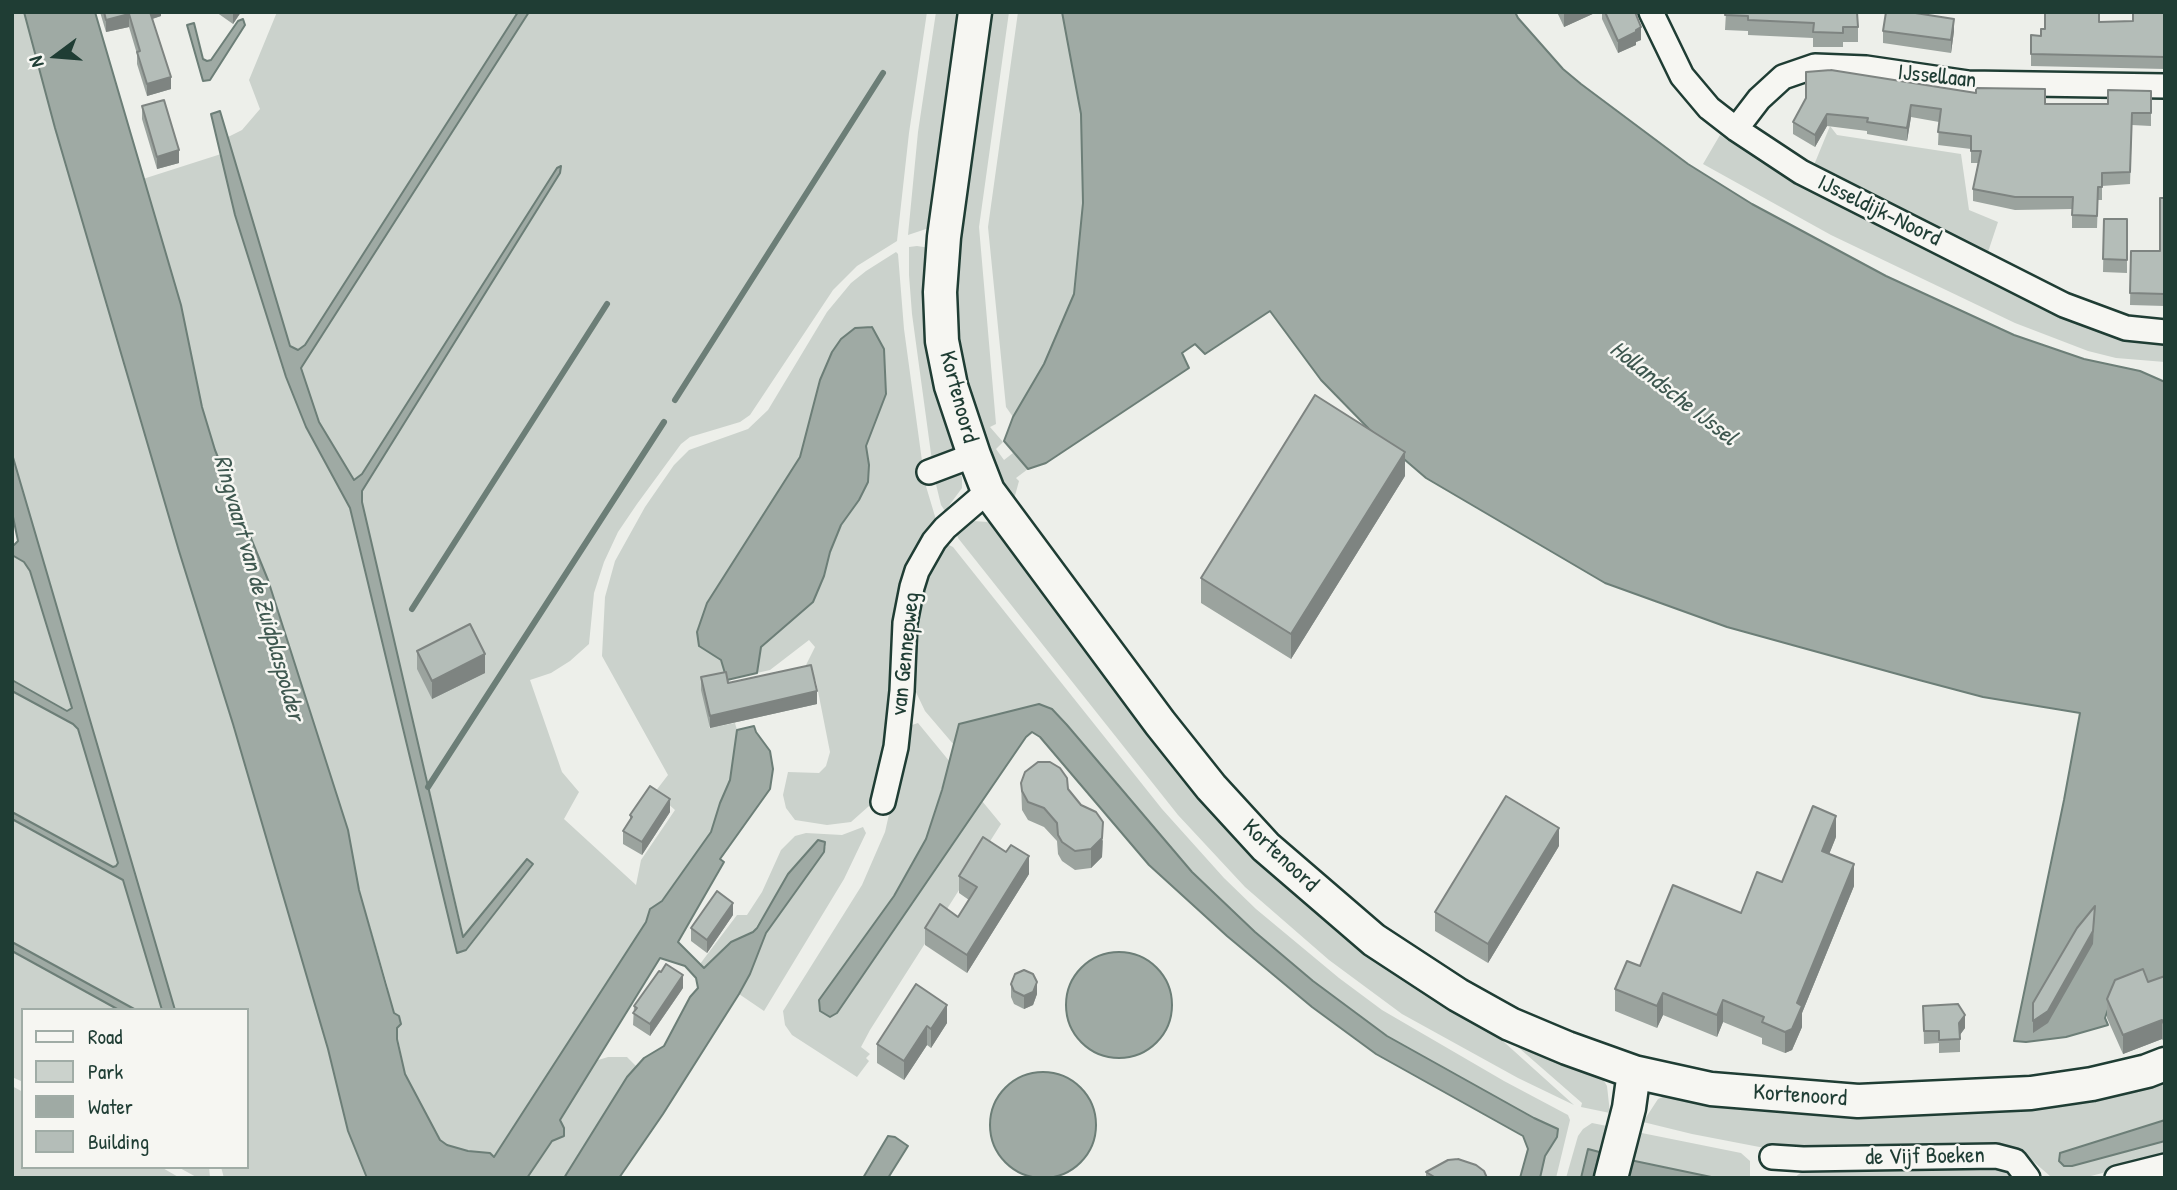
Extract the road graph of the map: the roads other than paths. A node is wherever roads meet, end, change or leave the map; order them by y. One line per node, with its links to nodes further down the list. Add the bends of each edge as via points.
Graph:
1 (975, 12): 6 (street, Kortenoord, via 940,292 951,386)
2 (1651, 12): 4 (street, IJsseldijk-Noord, via 1682,76 1709,108)
3 (2165, 86): 4 (street, IJssellaan, via 1968,83 1866,68 1815,66 1783,77)
4 (1736, 130): 5 (street, IJsseldijk-Noord, via 1801,172 2064,304 2126,328)
5 (2165, 332)
6 (974, 455): 7 (street); 8 (street, Kortenoord)
7 (929, 472)
8 (988, 491): 9 (street, van Gennepweg, via 945,528 917,571 905,622 896,747); 11 (street, Kortenoord, via 1160,723 1266,847 1374,940 1458,995 1510,1024)
9 (883, 802)
10 (2165, 1064): 11 (street, Kortenoord, via 2092,1084 2031,1093 1858,1101 1711,1089)
11 (1634, 1072): 14 (street)
12 (1772, 1157): 15 (street, de Vijf Boeken, via 1996,1156 2014,1161)
13 (2165, 1166): 16 (street)
14 (1611, 1178)
15 (2028, 1178)
16 (2117, 1178)

